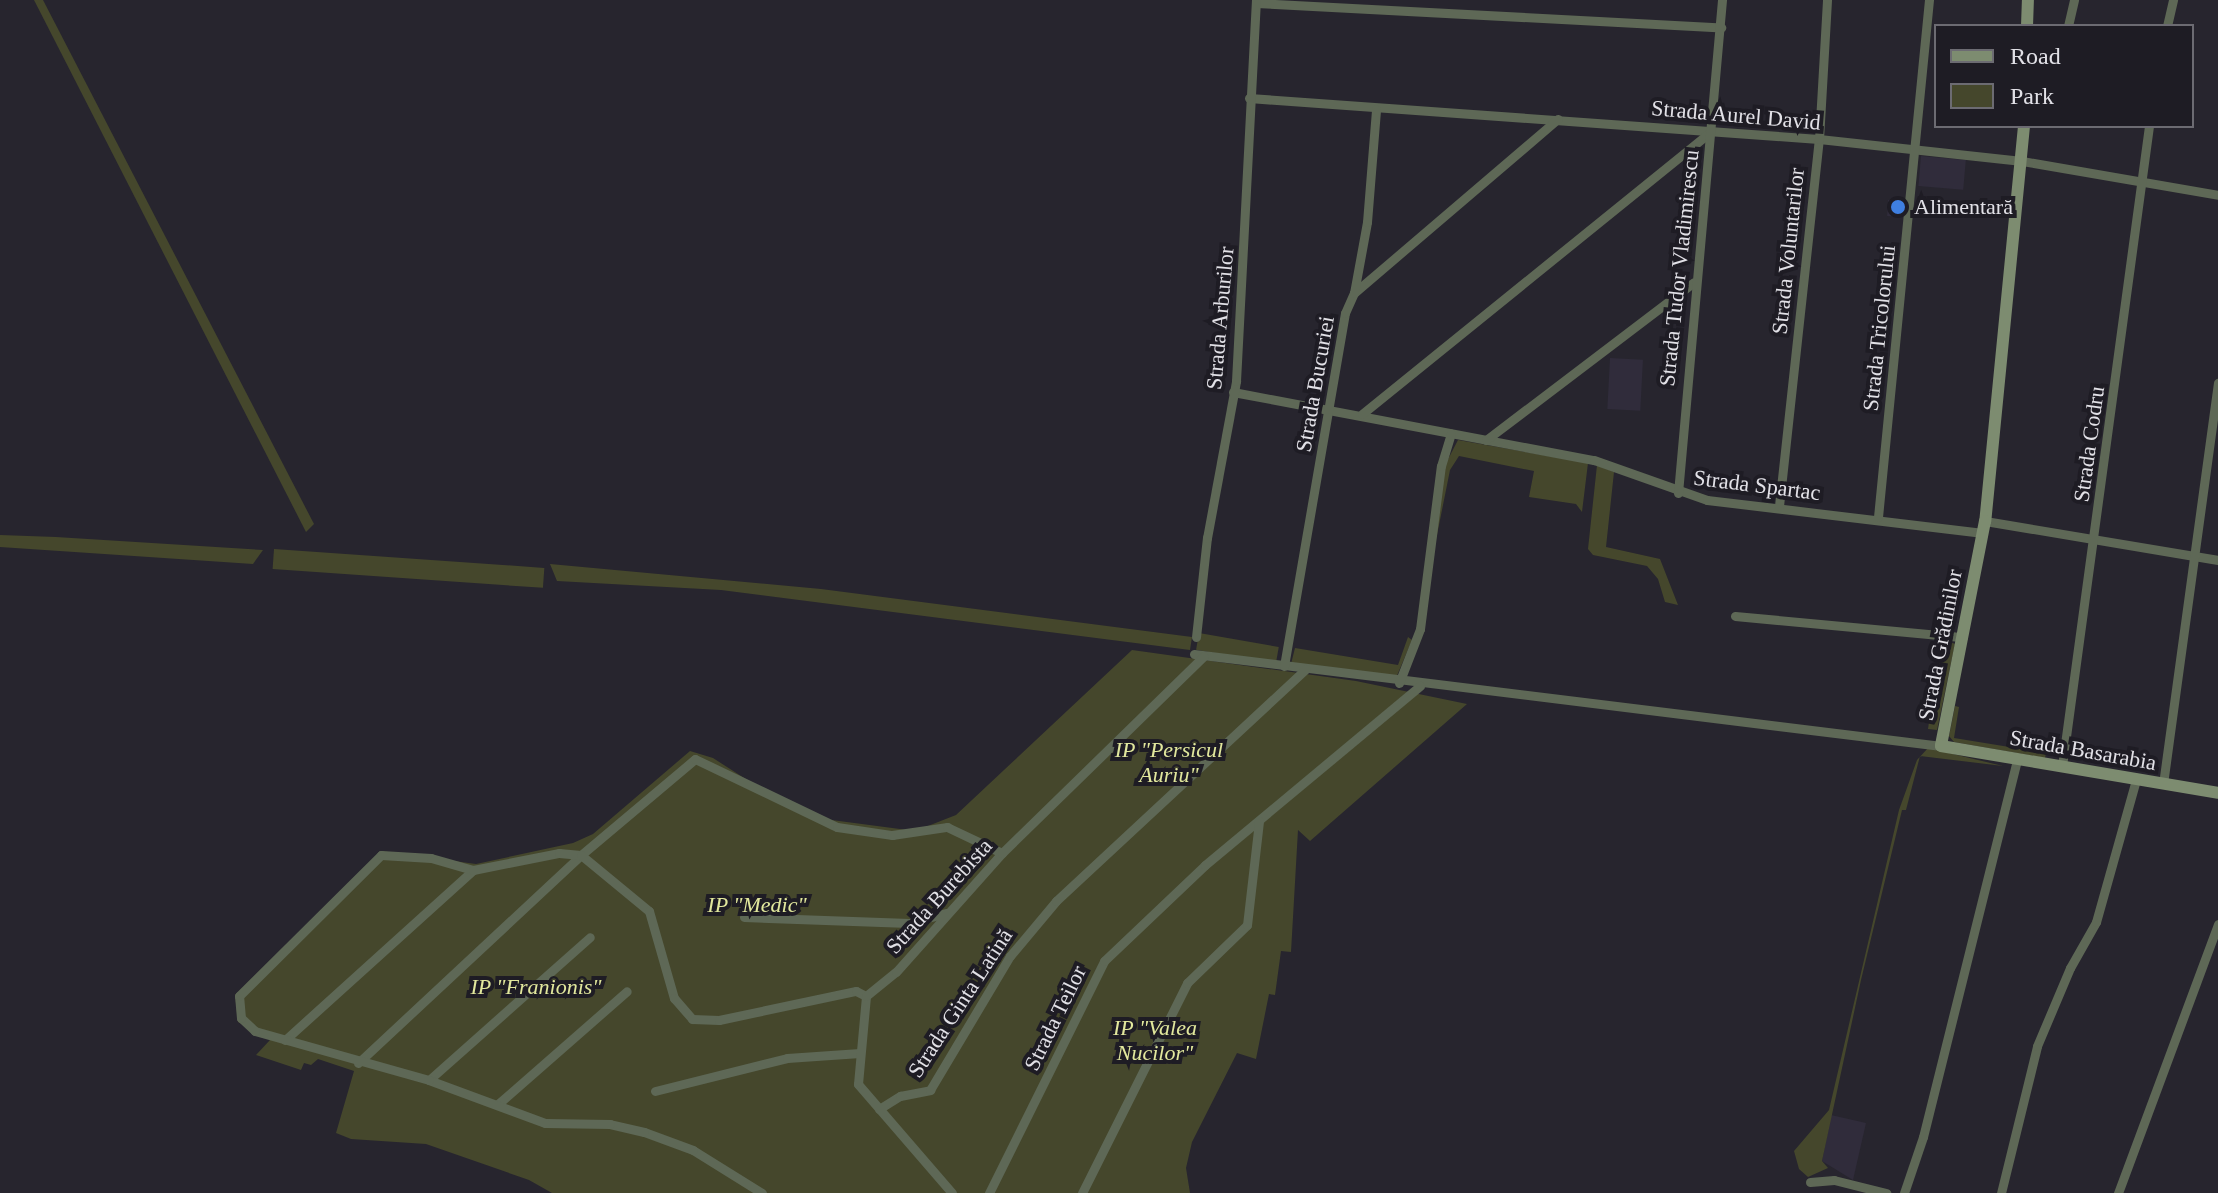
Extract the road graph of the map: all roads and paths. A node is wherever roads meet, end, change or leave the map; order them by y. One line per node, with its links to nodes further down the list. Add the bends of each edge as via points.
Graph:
1 (1722, 0): 11 (street, Strada Tudor Vladimirescu)
2 (1827, 0): 18 (street, Strada Voluntarilor)
3 (1929, 0): 19 (street, Strada Tricolorului)
4 (2028, 0): 8 (street)
5 (2074, 0): 9 (street)
6 (2173, 0): 10 (street)
7 (1256, 2): 11 (street); 12 (street, Strada Arburilor)
8 (2027, 24)
9 (2068, 24)
10 (2167, 24)
11 (1721, 27): 17 (street, Strada Tudor Vladimirescu)
12 (1249, 98): 13 (street, Strada Aurel David); 26 (street, Strada Arburilor)
13 (1376, 109): 14 (street, Strada Aurel David); 24 (street, Strada Bucuriei, via 1367,222)
14 (1558, 119): 17 (street, Strada Aurel David); 24 (street)
15 (2024, 128): 20 (street, Strada Grădinilor)
16 (2149, 128): 21 (street, Strada Codru)
17 (1711, 131): 18 (street, Strada Aurel David); 23 (street, Strada Tudor Vladimirescu); 28 (street)
18 (1819, 139): 19 (street, Strada Aurel David); 32 (street, Strada Voluntarilor)
19 (1916, 150): 20 (street, Strada Aurel David); 33 (street, Strada Tricolorului)
20 (2022, 161): 21 (street, Strada Aurel David); 34 (street, Strada Grădinilor)
21 (2142, 181): 22 (street, Strada Aurel David); 35 (street, Strada Codru)
22 (2218, 195)
23 (1694, 282): 30 (street); 31 (street, Strada Tudor Vladimirescu)
24 (1354, 293): 27 (street, Strada Bucuriei, via 1347,304)
25 (2218, 383): 36 (street)
26 (1233, 392): 27 (street, Strada Spartac); 39 (street, Strada Arburilor)
27 (1330, 407): 28 (street, Strada Spartac); 42 (street, Strada Bucuriei)
28 (1362, 414): 29 (street, Strada Spartac)
29 (1451, 433): 30 (street, Strada Spartac); 44 (street, via 1441,466 1420,629)
30 (1486, 440): 31 (street, Strada Spartac, via 1594,460)
31 (1678, 493): 32 (street, Strada Spartac)
32 (1779, 506): 33 (street, Strada Spartac)
33 (1878, 517): 34 (street, Strada Spartac)
34 (1984, 527): 35 (street, Strada Spartac); 40 (street, Strada Grădinilor)
35 (2095, 541): 36 (street, Strada Spartac); 48 (street, Strada Codru)
36 (2194, 557): 37 (street, Strada Spartac); 50 (street)
37 (2218, 560)
38 (1735, 616): 40 (street)
39 (1196, 637)
40 (1963, 637): 46 (street, Strada Grădinilor)
41 (1199, 655): 42 (street, Strada Grădinilor); 53 (street, Strada Burebista)
42 (1284, 666): 43 (street, Strada Grădinilor)
43 (1306, 669): 44 (street, Strada Grădinilor); 70 (street, Strada Ginta Latină, via 1056,901 1010,956 930,1090 900,1096)
44 (1399, 683): 45 (street, Strada Grădinilor)
45 (1420, 686): 46 (street, Strada Grădinilor); 52 (street, Strada Teilor)
46 (1941, 746): 47 (street, Strada Basarabia)
47 (2017, 759): 48 (street, Strada Basarabia); 77 (street, via 1923,1137)
48 (2062, 766): 49 (street, Strada Basarabia)
49 (2136, 780): 50 (street, Strada Basarabia); 78 (street, via 2096,922 2037,1046)
50 (2163, 784): 51 (street, Strada Basarabia)
51 (2218, 793)
52 (1259, 821): 74 (street, Strada Teilor, via 1174,893 1097,969); 75 (street, via 1247,925 1187,983 1174,1004)
53 (1002, 853): 54 (street, via 947,827 892,835 837,827 698,759); 56 (street, Strada Burebista)
54 (581, 855): 55 (street, via 559,853); 63 (street, via 649,911 674,998 692,1019 719,1020 856,991); 66 (street)
55 (473, 870): 64 (street); 64 (street, via 399,854 381,855 371,863 239,996 238,1012 246,1026)
56 (950, 912): 58 (street); 60 (street, Strada Burebista)
57 (744, 917): 58 (street)
58 (921, 922): 60 (street)
59 (2218, 924): 79 (street)
60 (929, 936): 63 (street, Strada Burebista)
61 (590, 937): 67 (street)
62 (627, 991): 69 (street)
63 (866, 996): 65 (street)
64 (285, 1040): 66 (street)
65 (860, 1053): 68 (street, via 787,1058); 70 (street, via 858,1084)
66 (358, 1063): 67 (street)
67 (429, 1080): 69 (street)
68 (655, 1091)
69 (498, 1104): 72 (street, via 561,1126 610,1124 665,1139)
70 (879, 1109): 73 (street)
71 (1810, 1182): 76 (street, via 1834,1180)
72 (762, 1193)
73 (952, 1193)
74 (989, 1193)
75 (1082, 1193)
76 (1886, 1193)
77 (1904, 1193)
78 (2001, 1193)
79 (2118, 1193)

